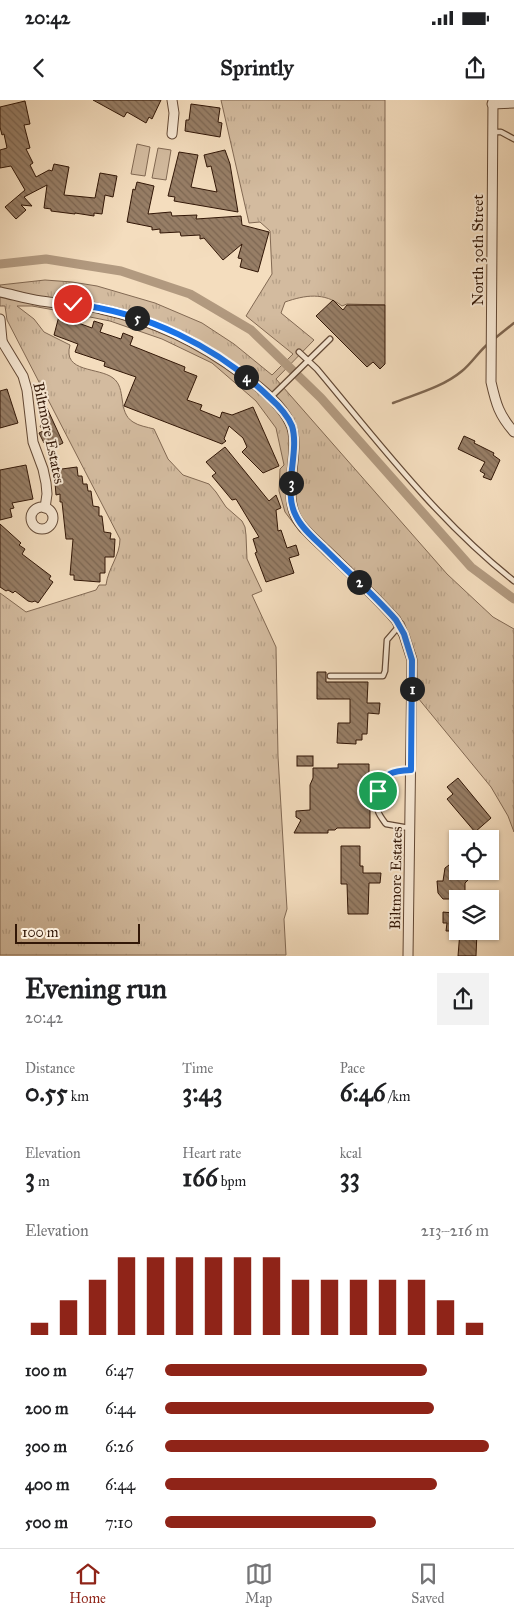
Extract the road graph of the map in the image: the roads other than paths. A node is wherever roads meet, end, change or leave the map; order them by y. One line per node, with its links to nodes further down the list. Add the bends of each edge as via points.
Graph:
1 (172, 100): 5 (street)
2 (492, 102): 3 (street); 4 (street, North 30th Street)
3 (514, 103)
4 (492, 132): 6 (lane, via 501,132); 15 (street, North 30th Street, via 492,382 503,419)
5 (172, 134)
6 (514, 139)
7 (1, 292): 8 (street, Biltmore Estates); 14 (street, Biltmore Estates, via 103,309 158,326 216,356)
8 (0, 303)
9 (0, 320): 10 (street, Biltmore Estates)
10 (1, 339): 16 (street, Biltmore Estates, via 23,376 27,390 33,442 46,483)
11 (330, 339): 13 (lane)
12 (299, 352): 13 (lane)
13 (306, 362): 14 (lane); 17 (lane, via 441,515)
14 (270, 398): 18 (street, Biltmore Estates, via 285,414 293,432 291,498 296,518)
15 (514, 432)
16 (45, 508)
17 (514, 581)
18 (400, 625): 19 (lane, via 387,640 383,676); 20 (street, Biltmore Estates, via 412,660)
19 (330, 676)
20 (411, 770): 21 (street, Biltmore Estates); 21 (lane, via 388,774 378,791 378,811 386,824)
21 (410, 828): 22 (street, Biltmore Estates)
22 (408, 956)

